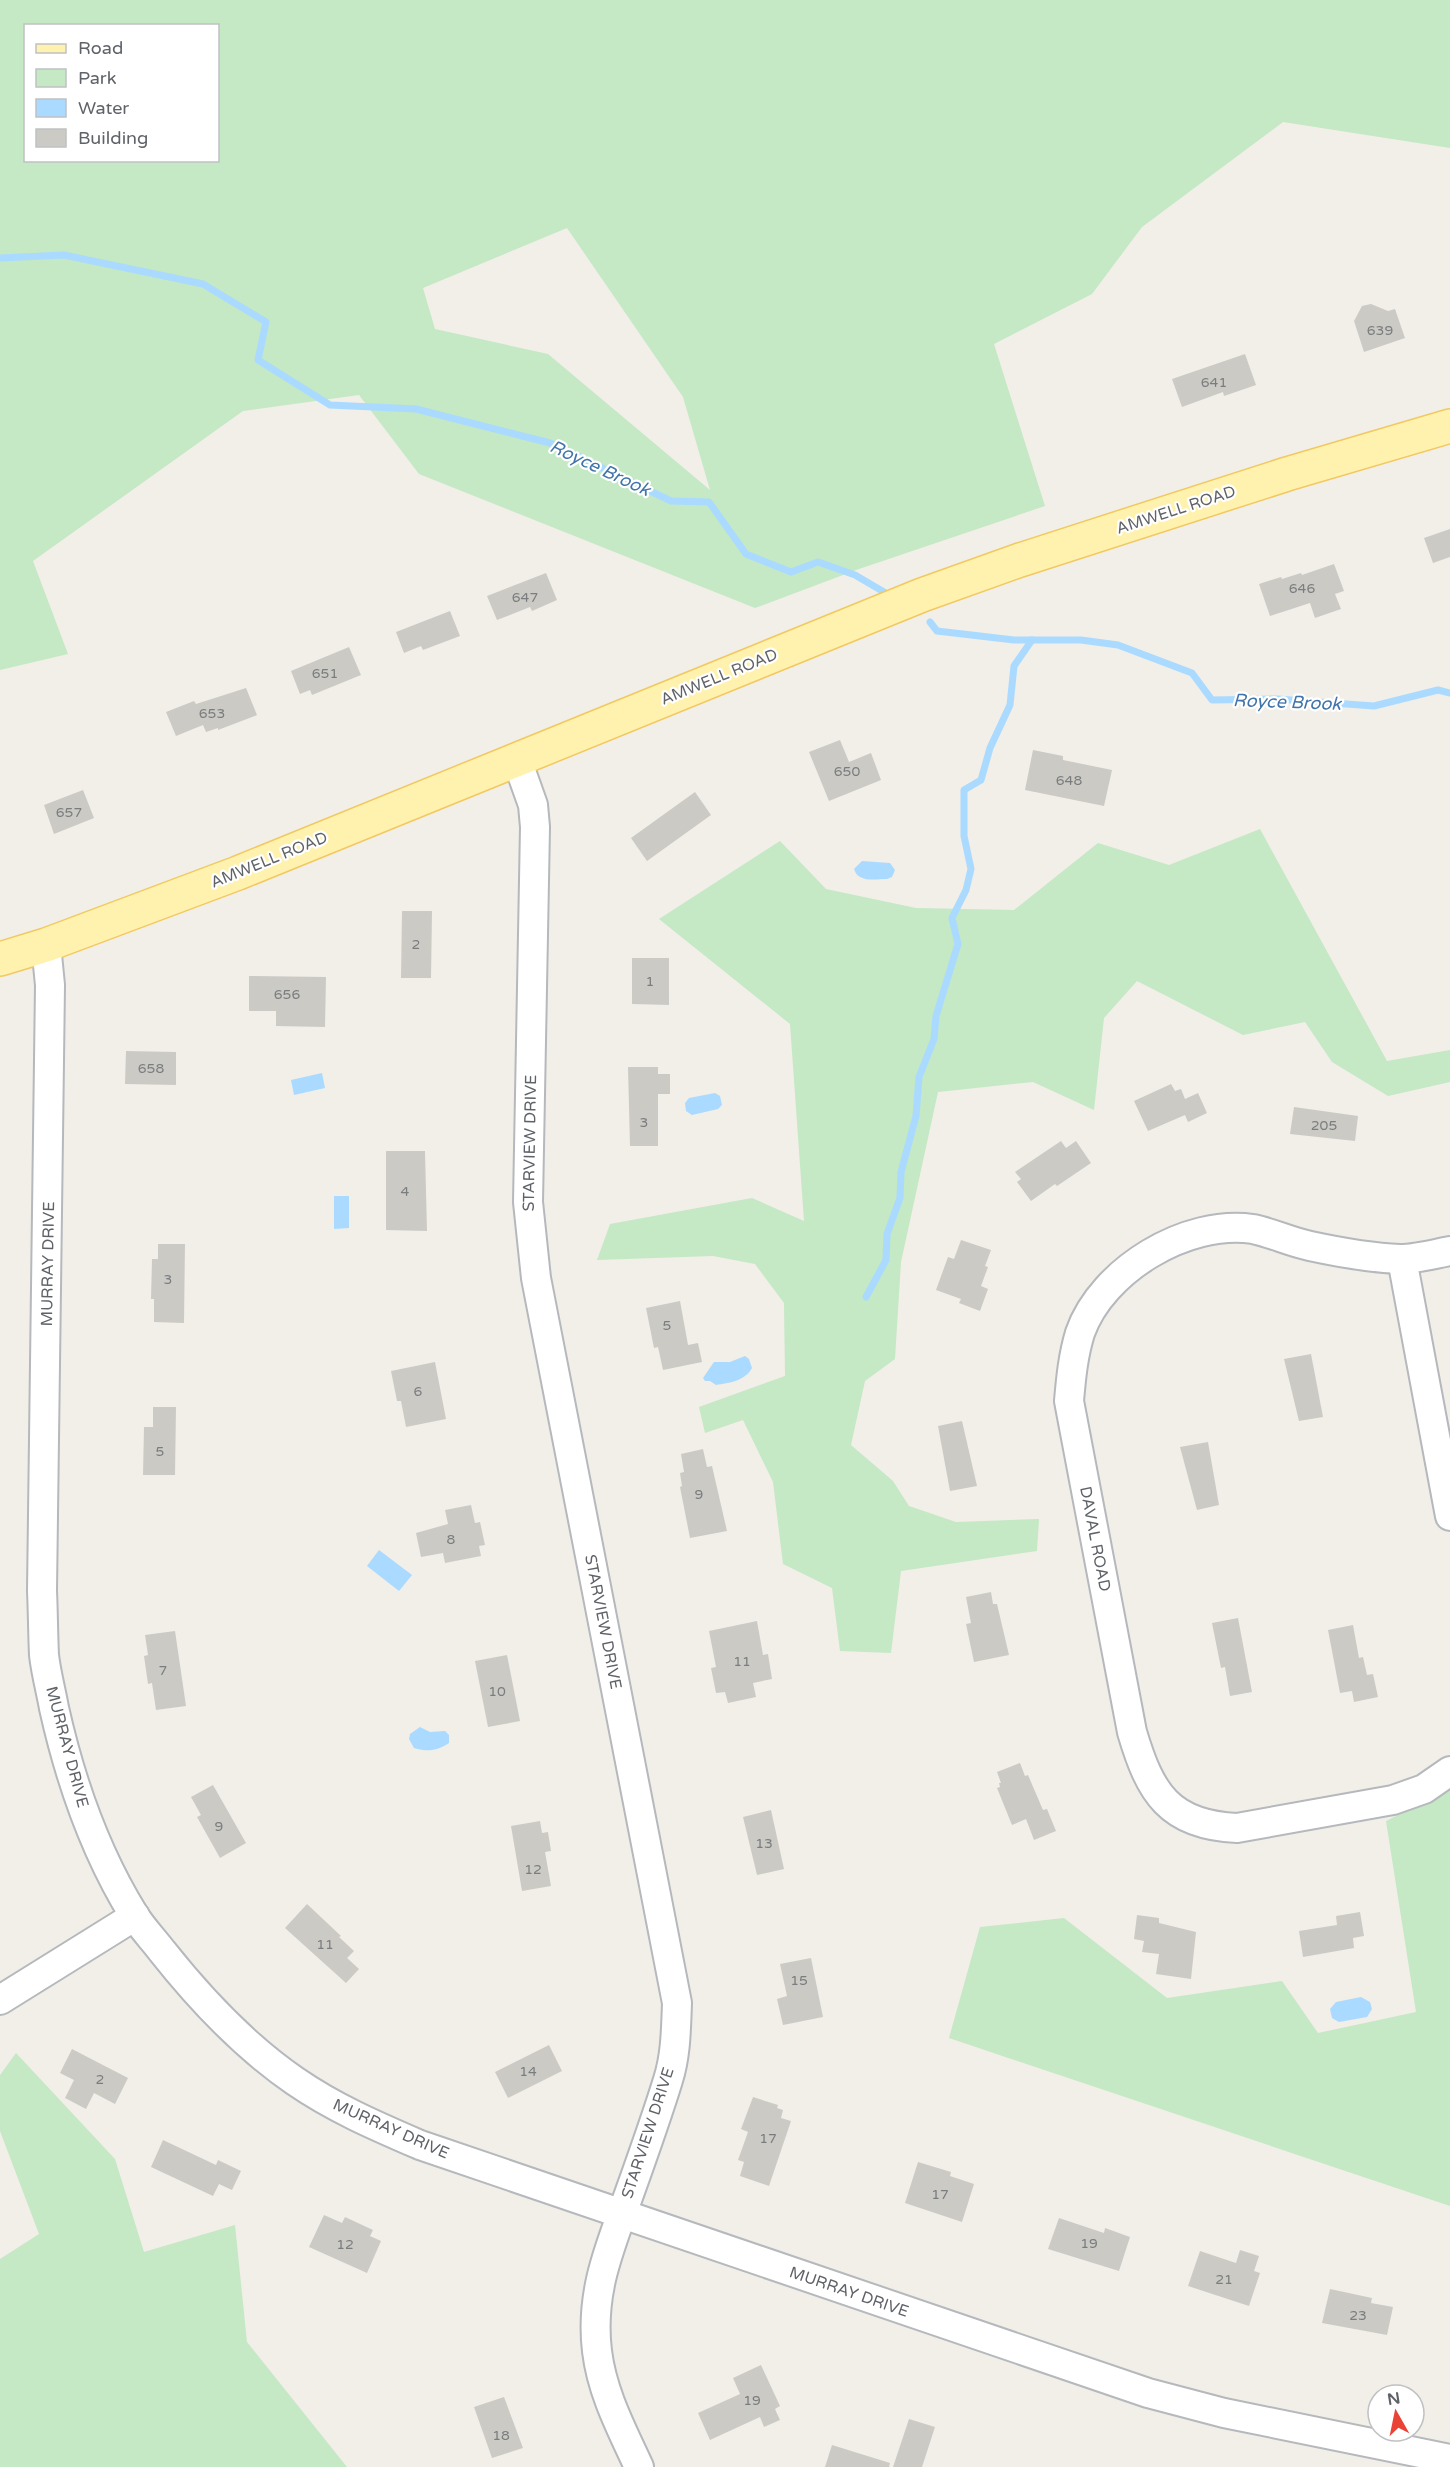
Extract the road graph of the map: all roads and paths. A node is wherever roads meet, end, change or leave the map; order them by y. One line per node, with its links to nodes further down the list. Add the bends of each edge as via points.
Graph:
1 (1450, 426): 2 (main road, AMWELL ROAD, via 1020,560 922,595)
2 (517, 759): 3 (main road, AMWELL ROAD, via 227,877); 11 (street, STARVIEW DRIVE, via 533,806 535,827 530,1237 677,2003 669,2078)
3 (46, 945): 4 (main road, AMWELL ROAD); 9 (street, MURRAY DRIVE, via 50,1019 42,1591 45,1656 73,1782 88,1824)
4 (0, 958)
5 (1450, 1251): 6 (street, DAVAL ROAD)
6 (1402, 1259): 7 (street); 8 (street, DAVAL ROAD, via 1310,1246 1252,1229 1185,1237 1148,1254 1123,1273 1097,1302 1081,1332 1071,1369 1069,1401 1132,1732 1152,1786 1167,1803 1205,1824 1237,1828 1393,1800 1424,1789)
7 (1450, 1516)
8 (1450, 1771)
9 (135, 1916): 10 (street); 11 (street, MURRAY DRIVE, via 182,1977 216,2013 294,2081 347,2113 420,2145)
10 (0, 2000)
11 (621, 2215): 12 (street, MURRAY DRIVE, via 1148,2393 1224,2413); 13 (street, STARVIEW DRIVE, via 597,2291 596,2336 602,2379)
12 (1450, 2459)
13 (639, 2467)

